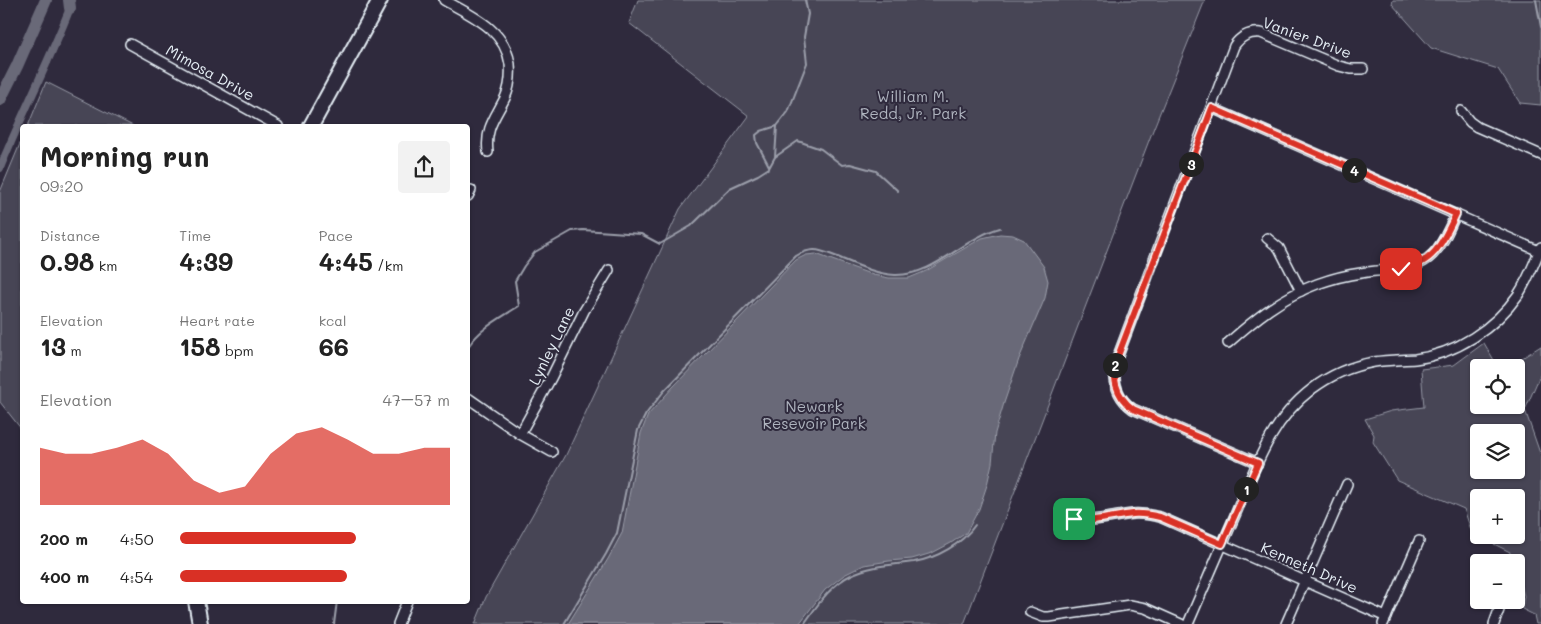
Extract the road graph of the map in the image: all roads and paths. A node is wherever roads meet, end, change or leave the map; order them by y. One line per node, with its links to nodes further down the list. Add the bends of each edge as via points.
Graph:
1 (380, 0): 8 (main road)
2 (444, 0): 9 (street, via 490,28 502,40 509,57 511,74 508,90 488,130)
3 (130, 44): 7 (street, Mimosa Drive)
4 (1363, 70): 5 (street, Vanier Drive, via 1339,66 1261,33 1248,34 1234,46)
5 (1212, 108): 11 (street); 20 (street, Vanier Drive, via 1115,364 1114,379 1118,393 1133,409)
6 (1461, 111): 10 (street, via 1477,127)
7 (274, 124)
8 (312, 124)
9 (488, 152)
10 (1541, 155)
11 (1456, 214): 13 (street); 15 (street, via 1440,247 1418,265 1344,276)
12 (1267, 238): 15 (street, via 1282,253)
13 (1540, 249): 20 (street, via 1518,294 1481,332 1460,345 1435,354 1360,365 1324,381 1301,398 1280,421)
14 (609, 270): 18 (street, Lynley Lane)
15 (1301, 291): 16 (street, via 1256,319)
16 (1228, 343)
17 (470, 399): 18 (street)
18 (520, 434): 19 (street)
19 (552, 452)
20 (1258, 463): 24 (street)
21 (1347, 484): 25 (street)
22 (1067, 516): 24 (street, Kenneth Drive, via 1088,521 1134,513 1151,515)
23 (1419, 541): 30 (street)
24 (1222, 544): 25 (street, Kenneth Drive); 34 (street)
25 (1304, 581): 30 (street, Kenneth Drive); 35 (street)
26 (197, 604): 31 (main road)
27 (406, 604): 32 (street)
28 (1499, 610): 36 (street)
29 (1030, 612): 33 (street, via 1049,617 1130,605)
30 (1384, 620)
31 (200, 624)
32 (398, 624)
33 (1181, 624)
34 (1188, 624)
35 (1286, 624)
36 (1494, 624)

